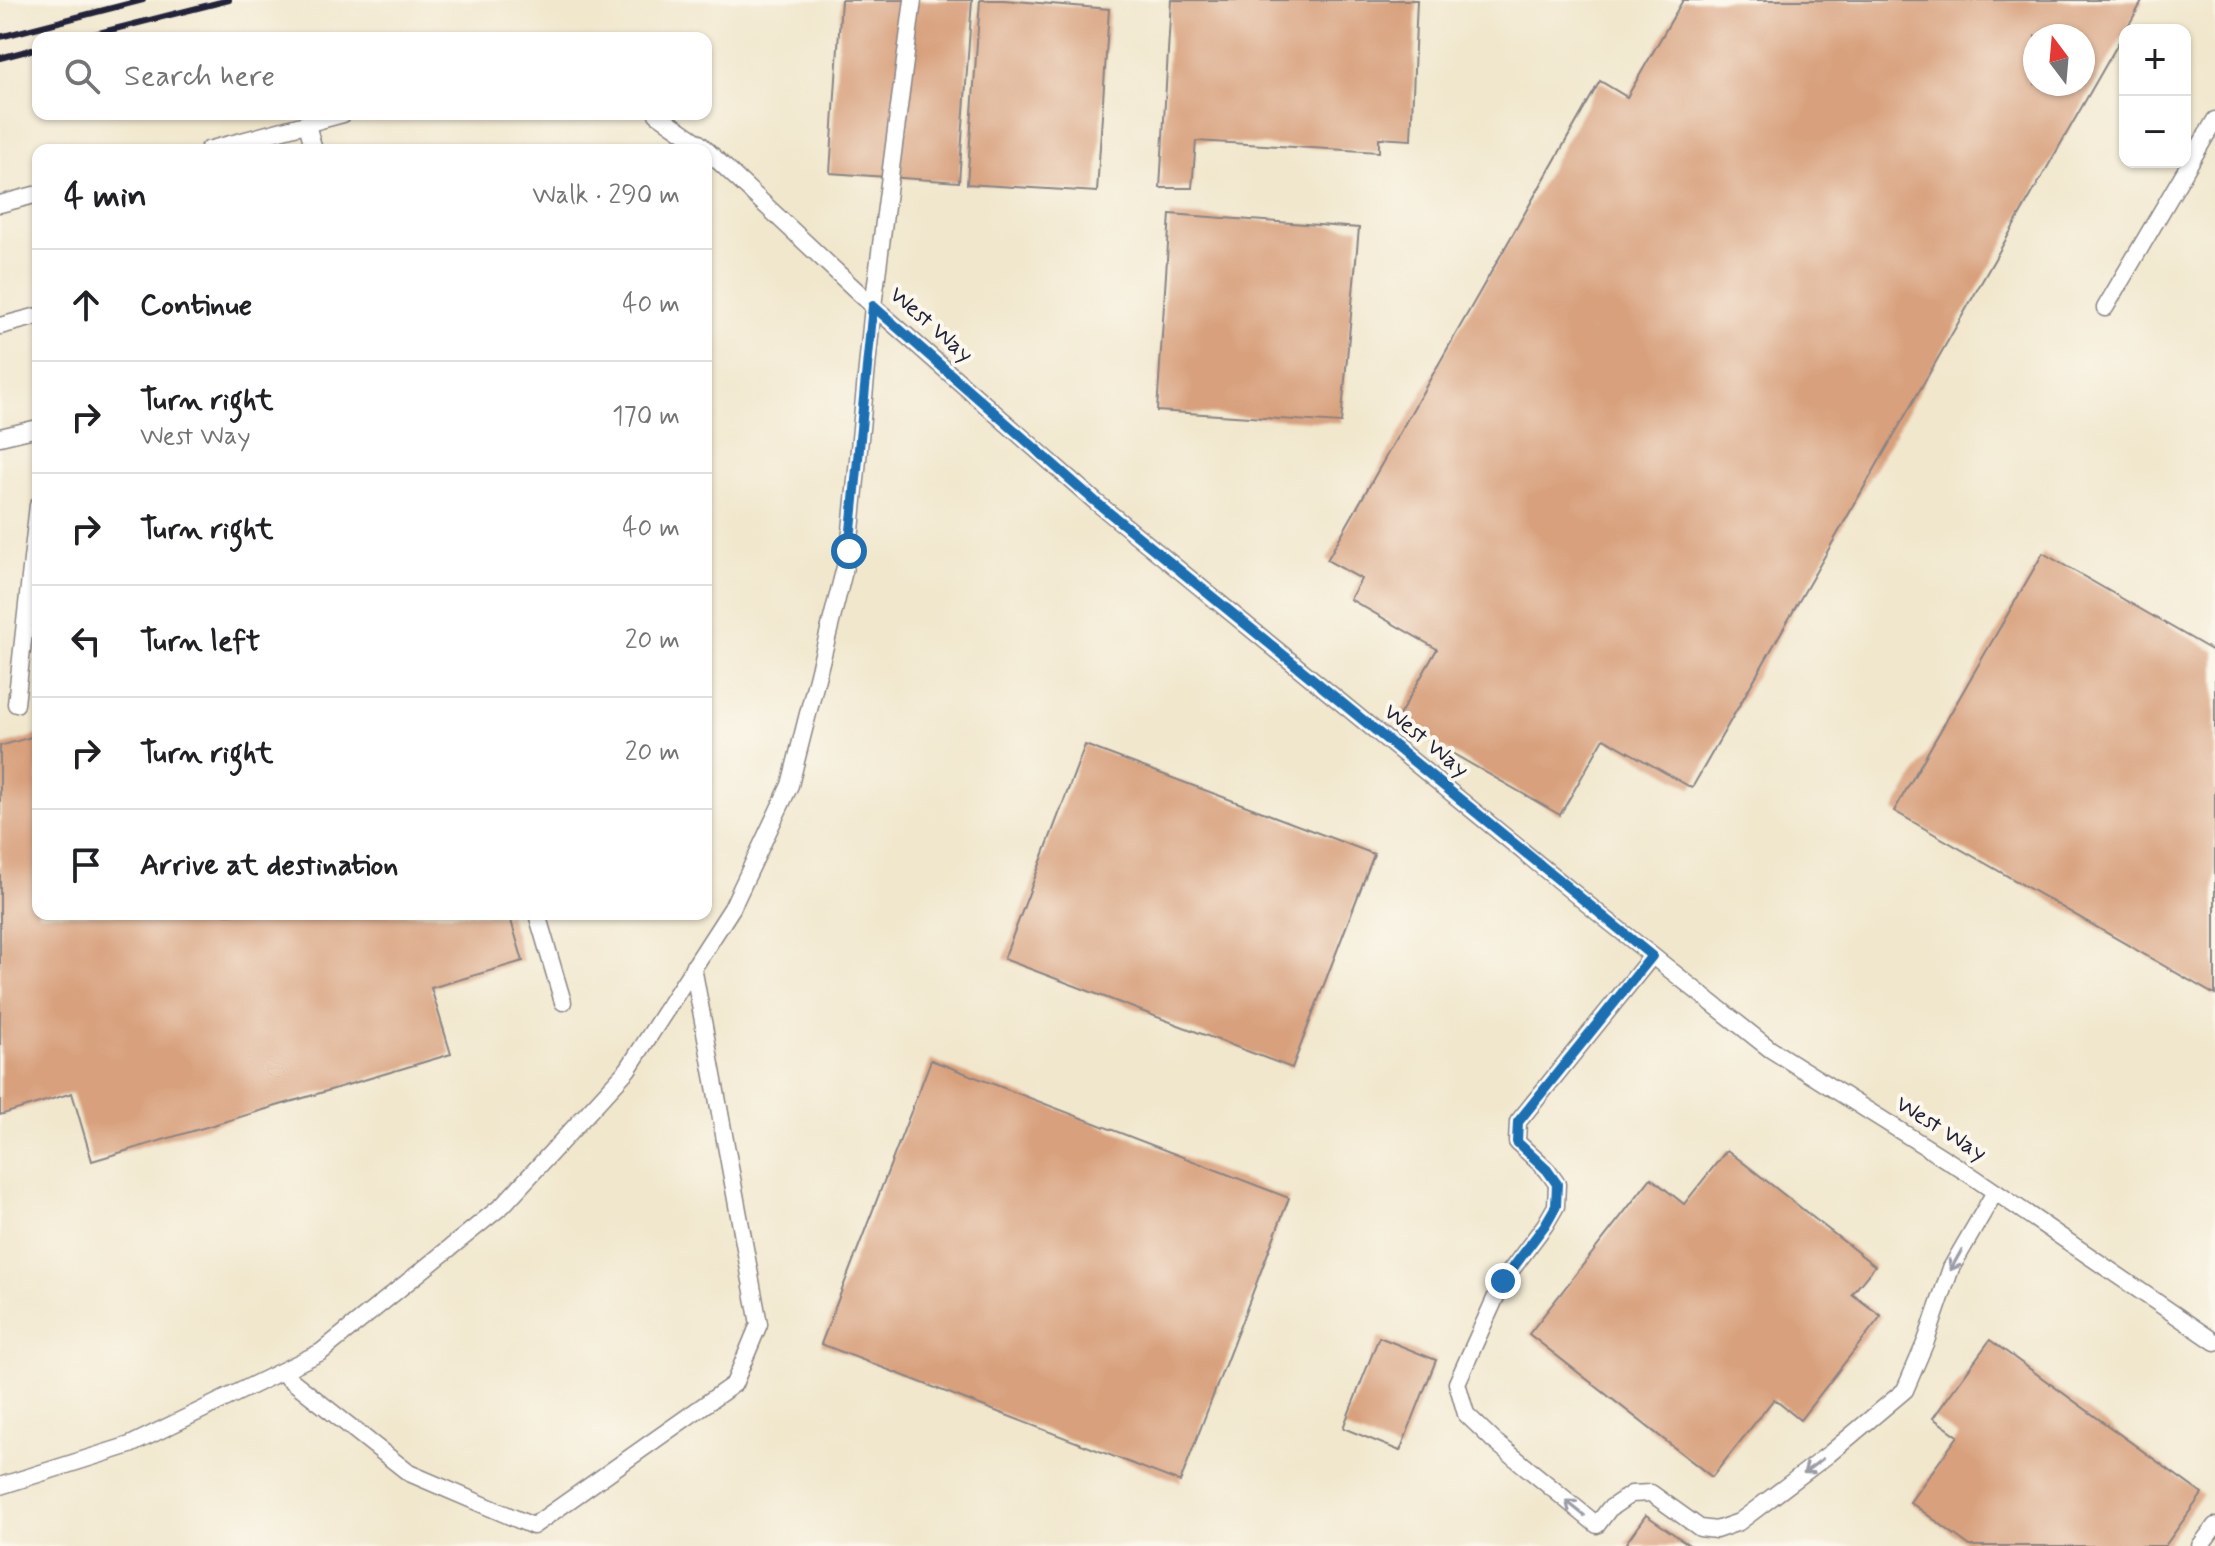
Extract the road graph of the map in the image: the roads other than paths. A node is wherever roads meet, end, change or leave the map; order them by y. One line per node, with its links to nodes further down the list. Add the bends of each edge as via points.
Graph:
1 (913, 0): 12 (lane)
2 (321, 120): 5 (lane)
3 (666, 120): 8 (lane, West Way)
4 (2215, 120): 13 (lane)
5 (307, 124): 6 (lane); 7 (lane)
6 (231, 144)
7 (312, 144)
8 (700, 144)
9 (712, 155): 12 (lane, West Way)
10 (32, 196): 11 (lane)
11 (0, 204)
12 (873, 306): 21 (lane, West Way, via 1108,512); 22 (lane, via 849,551 790,785 732,908)
13 (2105, 308)
14 (32, 318): 15 (lane)
15 (0, 326)
16 (32, 429): 17 (lane)
17 (0, 437)
18 (32, 559): 19 (lane)
19 (16, 704)
20 (539, 920): 23 (lane)
21 (1652, 956): 24 (lane, West Way, via 1770,1049); 24 (lane, one-way to 21, via 1951,1268 1905,1390 1829,1454 1739,1522 1716,1530 1700,1528 1651,1493 1631,1494 1597,1525 1466,1414 1457,1383 1503,1281 1556,1206 1557,1184 1517,1142 1518,1122)
22 (693, 967): 26 (lane, via 628,1069 503,1205 321,1352); 26 (lane, via 759,1324 734,1384 533,1526 409,1473)
23 (563, 1002)
24 (1995, 1192): 25 (lane, West Way)
25 (2215, 1342)
26 (281, 1372): 27 (lane, via 130,1445)
27 (0, 1486)
28 (2215, 1526): 29 (lane)
29 (2200, 1546)

